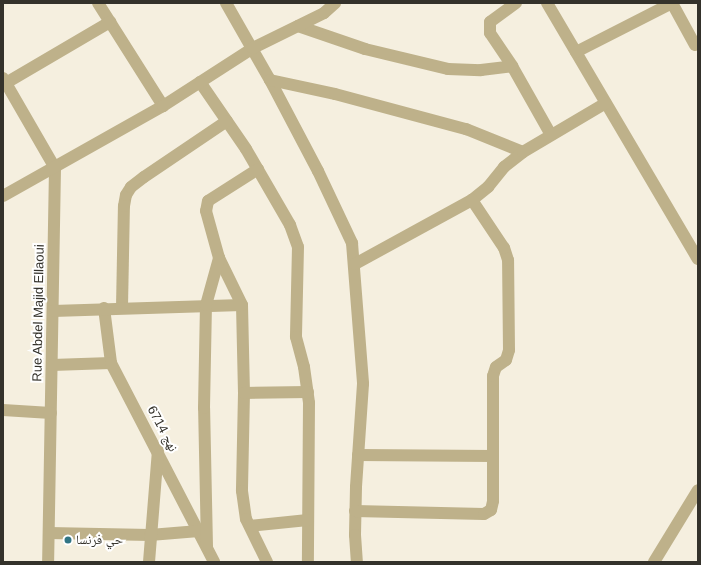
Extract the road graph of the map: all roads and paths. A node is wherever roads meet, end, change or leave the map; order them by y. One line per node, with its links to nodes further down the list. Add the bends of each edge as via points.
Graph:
1 (98, 3): 7 (street)
2 (226, 3): 10 (street)
3 (335, 3): 8 (street, via 324,13)
4 (516, 3): 12 (street, via 490,22 490,33)
5 (547, 3): 11 (street)
6 (672, 3): 9 (street); 11 (street)
7 (110, 22): 13 (street); 17 (street)
8 (298, 26): 10 (street); 12 (street, via 366,49 448,69 481,70)
9 (695, 45)
10 (253, 48): 14 (street); 15 (street)
11 (576, 52): 16 (street)
12 (512, 66): 19 (street)
13 (5, 80): 21 (street)
14 (270, 80): 20 (street, via 335,94 466,129); 27 (street, via 347,229)
15 (200, 82): 17 (street); 18 (street)
16 (606, 103): 19 (street); 26 (street)
17 (163, 106): 21 (street)
18 (227, 121): 22 (street); 30 (street, via 144,177 131,187 126,195)
19 (551, 135): 20 (street)
20 (522, 152): 24 (street)
21 (55, 168): 23 (street); 32 (street, Rue Abdel Majid Ellaoui)
22 (258, 169): 25 (street, via 208,201 206,211); 36 (street, via 290,225 298,247 296,337)
23 (3, 196)
24 (472, 200): 27 (street); 41 (street, via 504,248 508,260 509,350 506,360 496,367 493,376)
25 (219, 258): 28 (street); 29 (street)
26 (698, 259)
27 (356, 264): 40 (street, via 363,384)
28 (206, 305): 29 (street); 30 (street); 49 (street, via 204,408)
29 (242, 305): 35 (street)
30 (122, 307): 31 (street)
31 (104, 308): 32 (street); 33 (street)
32 (53, 311): 34 (street, Rue Abdel Majid Ellaoui)
33 (111, 363): 34 (street); 39 (street, نهج 6714)
34 (52, 365): 38 (street, Rue Abdel Majid Ellaoui)
35 (244, 392): 36 (street); 45 (street, via 242,491 244,511)
36 (308, 392): 44 (street)
37 (3, 410): 38 (street)
38 (51, 414): 47 (street, Rue Abdel Majid Ellaoui)
39 (158, 450): 46 (street, نهج 6714); 48 (street)
40 (358, 455): 41 (street); 43 (street)
41 (493, 456): 43 (street, via 493,501 491,510 484,514)
42 (698, 490): 56 (street)
43 (356, 511): 55 (street)
44 (308, 520): 45 (street); 54 (street)
45 (250, 526): 53 (street)
46 (199, 531): 48 (street); 49 (street, نهج 6714)
47 (49, 533): 48 (street); 50 (street, Rue Abdel Majid Ellaoui)
48 (150, 535): 51 (street)
49 (207, 546): 52 (street, نهج 6714)
50 (48, 562)
51 (149, 562)
52 (214, 562)
53 (267, 562)
54 (308, 562)
55 (357, 562)
56 (654, 562)

